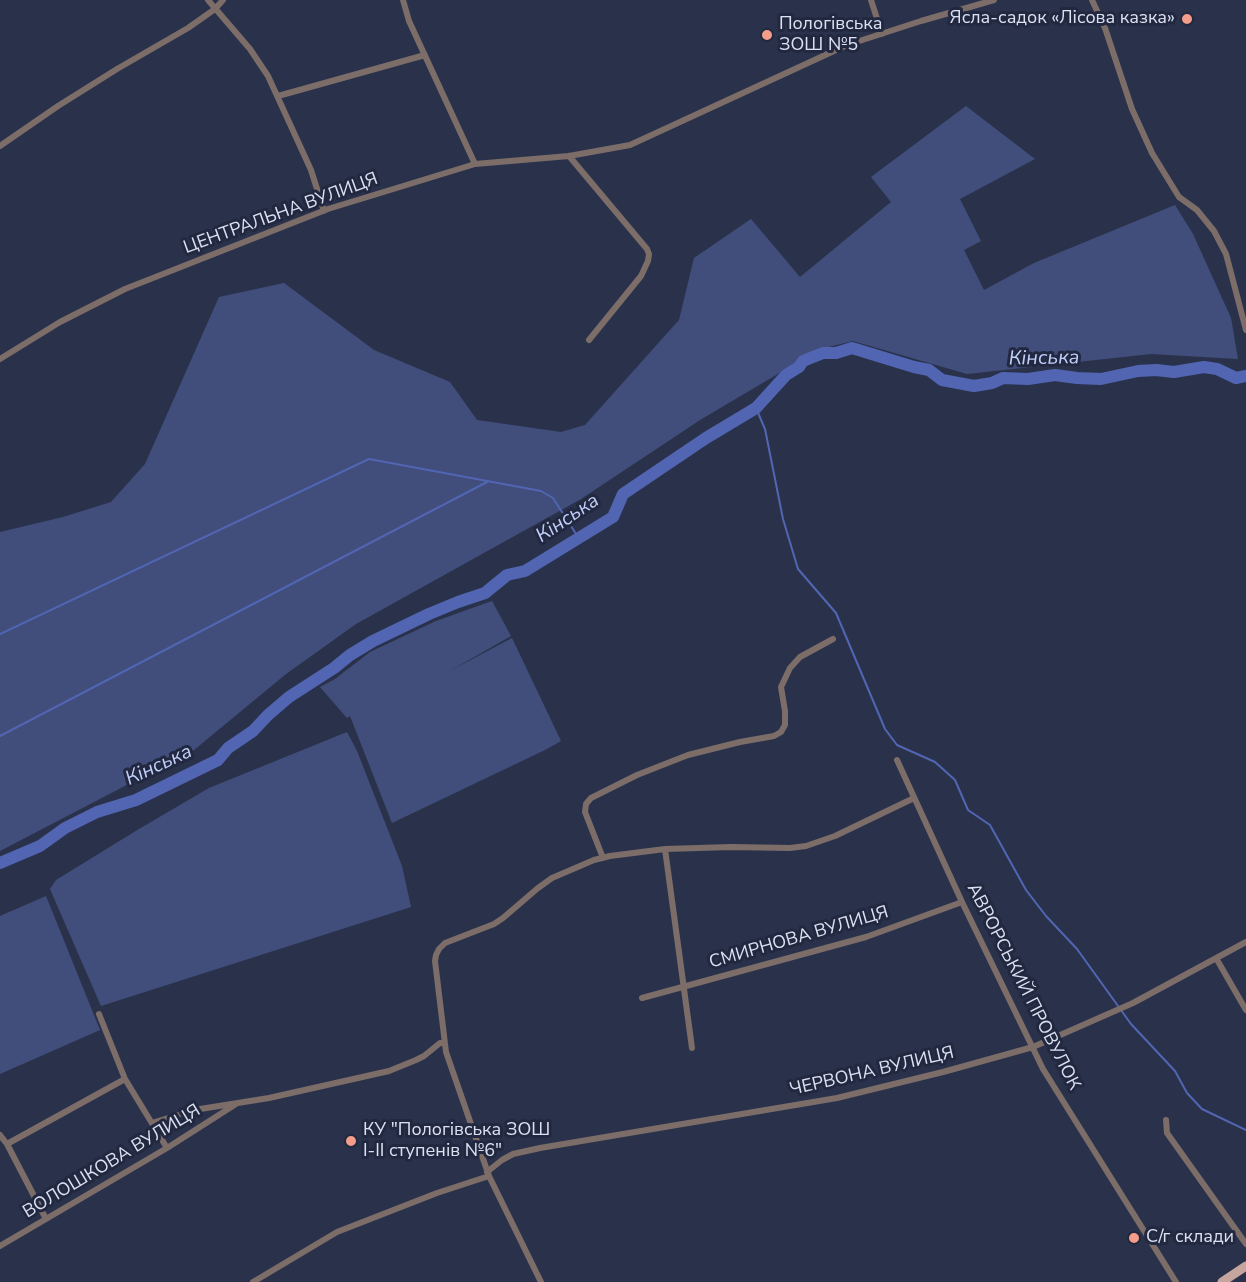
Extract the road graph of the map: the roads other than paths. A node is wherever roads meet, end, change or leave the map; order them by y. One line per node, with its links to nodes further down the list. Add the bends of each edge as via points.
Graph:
1 (207, 0): 7 (street)
2 (223, 0): 7 (street)
3 (403, 0): 9 (street)
4 (871, 0): 8 (street)
5 (994, 0): 8 (street, ЦЕНТРАЛЬНА ВУЛИЦЯ)
6 (1092, 0): 15 (street, via 1152,153 1179,197 1197,210 1226,254)
7 (215, 9): 10 (street, via 250,49); 11 (street)
8 (882, 34): 12 (street, ЦЕНТРАЛЬНА ВУЛИЦЯ, via 847,45 630,145)
9 (425, 55): 10 (street); 13 (street)
10 (278, 96): 14 (street)
11 (0, 146)
12 (569, 156): 13 (street, ЦЕНТРАЛЬНА ВУЛИЦЯ); 16 (street, via 649,254 641,276)
13 (475, 164): 14 (street, ЦЕНТРАЛЬНА ВУЛИЦЯ)
14 (324, 210): 17 (street, ЦЕНТРАЛЬНА ВУЛИЦЯ, via 125,289)
15 (1246, 330)
16 (589, 339)
17 (1, 356)
18 (833, 639): 22 (street, via 800,657 785,678 781,687 785,724 781,732 688,755 591,798 585,812)
19 (897, 759): 20 (street, АВРОРСЬКИЙ ПРОВУЛОК)
20 (914, 798): 21 (street, via 806,846); 23 (street, АВРОРСЬКИЙ ПРОВУЛОК)
21 (664, 849): 22 (street); 26 (street)
22 (603, 858): 30 (street, via 552,878 494,924 438,949 435,961)
23 (962, 902): 26 (street, СМИРНОВА ВУЛИЦЯ, via 866,937); 31 (street, АВРОРСЬКИЙ ПРОВУЛОК)
24 (1246, 942): 25 (street, ЧЕРВОНА ВУЛИЦЯ)
25 (1216, 958): 28 (street); 31 (street, ЧЕРВОНА ВУЛИЦЯ, via 1133,1003)
26 (684, 987): 27 (street, СМИРНОВА ВУЛИЦЯ); 32 (street)
27 (642, 999)
28 (1246, 1010)
29 (99, 1014): 33 (street)
30 (444, 1042): 34 (street, ВОЛОШКОВА ВУЛИЦЯ, via 424,1056 389,1071); 40 (street)
31 (1033, 1047): 40 (street, ЧЕРВОНА ВУЛИЦЯ, via 837,1098 513,1154); 47 (street, АВРОРСЬКИЙ ПРОВУЛОК)
32 (692, 1048)
33 (125, 1079): 36 (street); 38 (street)
34 (238, 1103): 36 (street, ВОЛОШКОВА ВУЛИЦЯ, via 194,1110); 39 (street, ВОЛОШКОВА ВУЛИЦЯ)
35 (1166, 1120): 42 (street, via 1167,1133)
36 (152, 1123): 39 (street)
37 (0, 1135): 38 (street)
38 (7, 1144): 41 (street)
39 (167, 1148): 41 (street, ВОЛОШКОВА ВУЛИЦЯ)
40 (488, 1174): 45 (street, ЧЕРВОНА ВУЛИЦЯ, via 337,1232); 46 (street)
41 (46, 1219): 43 (street, ВОЛОШКОВА ВУЛИЦЯ)
42 (1246, 1244)
43 (0, 1246)
44 (1245, 1268): 48 (main road)
45 (253, 1282)
46 (541, 1282)
47 (1176, 1282)
48 (1222, 1282)

